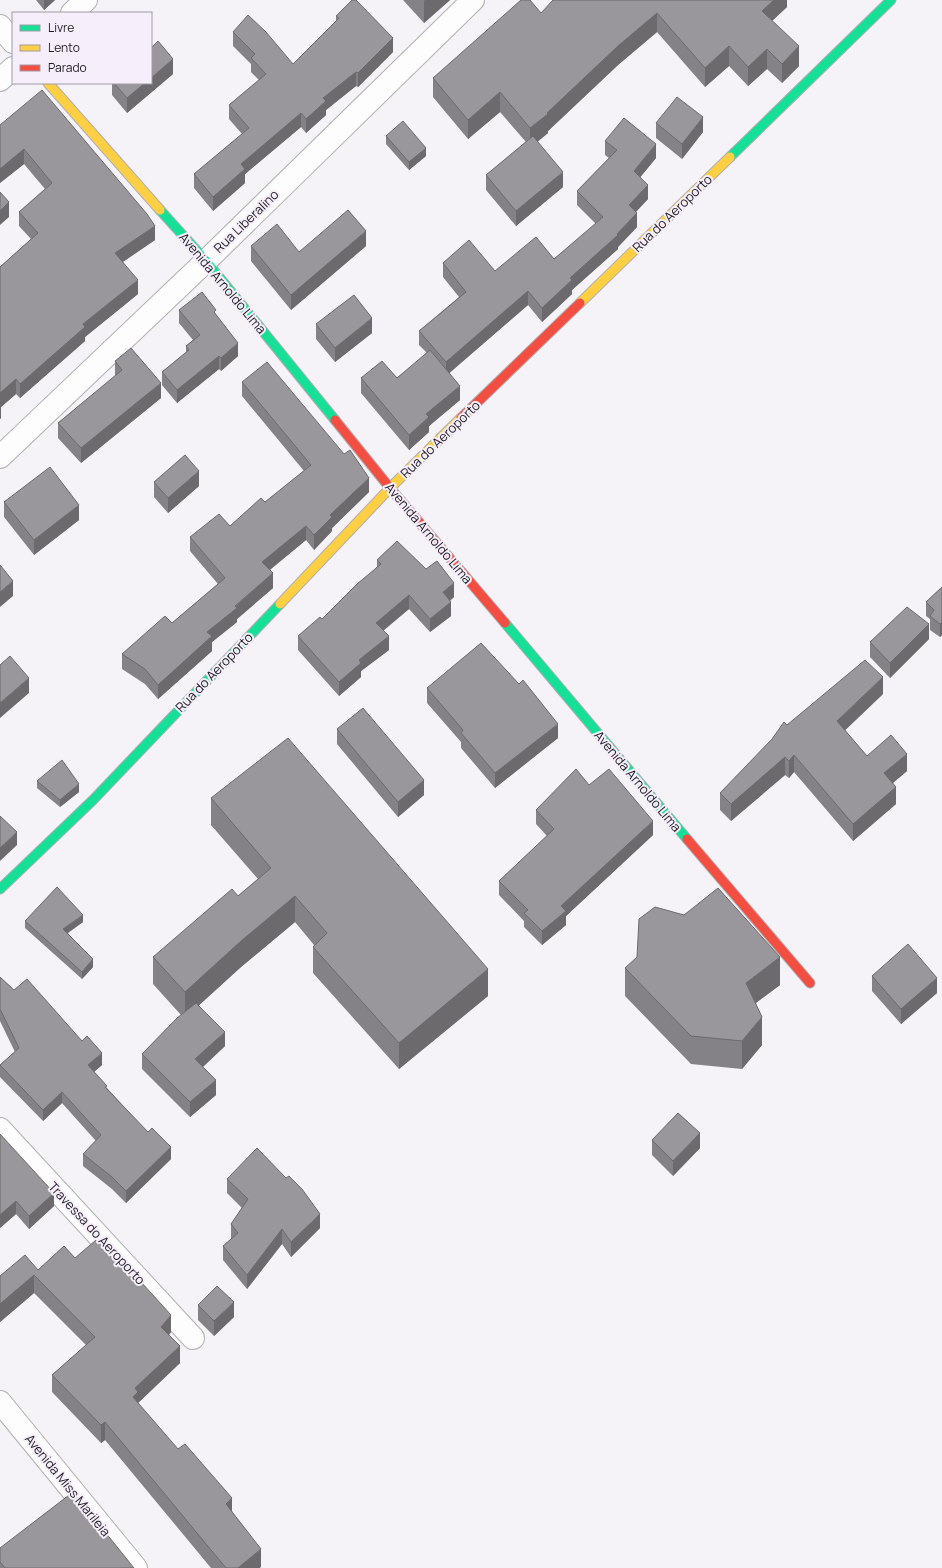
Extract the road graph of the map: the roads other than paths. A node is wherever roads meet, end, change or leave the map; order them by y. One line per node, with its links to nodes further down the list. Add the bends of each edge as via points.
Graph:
1 (86, 0): 4 (street)
2 (473, 0): 10 (street, Rua Liberalino)
3 (891, 0): 12 (street, Rua do Aeroporto)
4 (73, 12)
5 (0, 26): 6 (street)
6 (12, 41)
7 (12, 69): 8 (street)
8 (0, 80)
9 (49, 84): 10 (street, Avenida Arnoldo Lima)
10 (206, 261): 11 (street, Rua Liberalino); 12 (street, Avenida Arnoldo Lima)
11 (0, 457)
12 (390, 488): 13 (street, Rua do Aeroporto, via 93,800); 14 (street, Avenida Arnoldo Lima)
13 (0, 890)
14 (810, 983)
15 (0, 1129): 16 (street, Travessa do Aeroporto)
16 (194, 1338)
17 (0, 1402): 18 (street, Avenida Miss Marileia)
18 (136, 1568)

